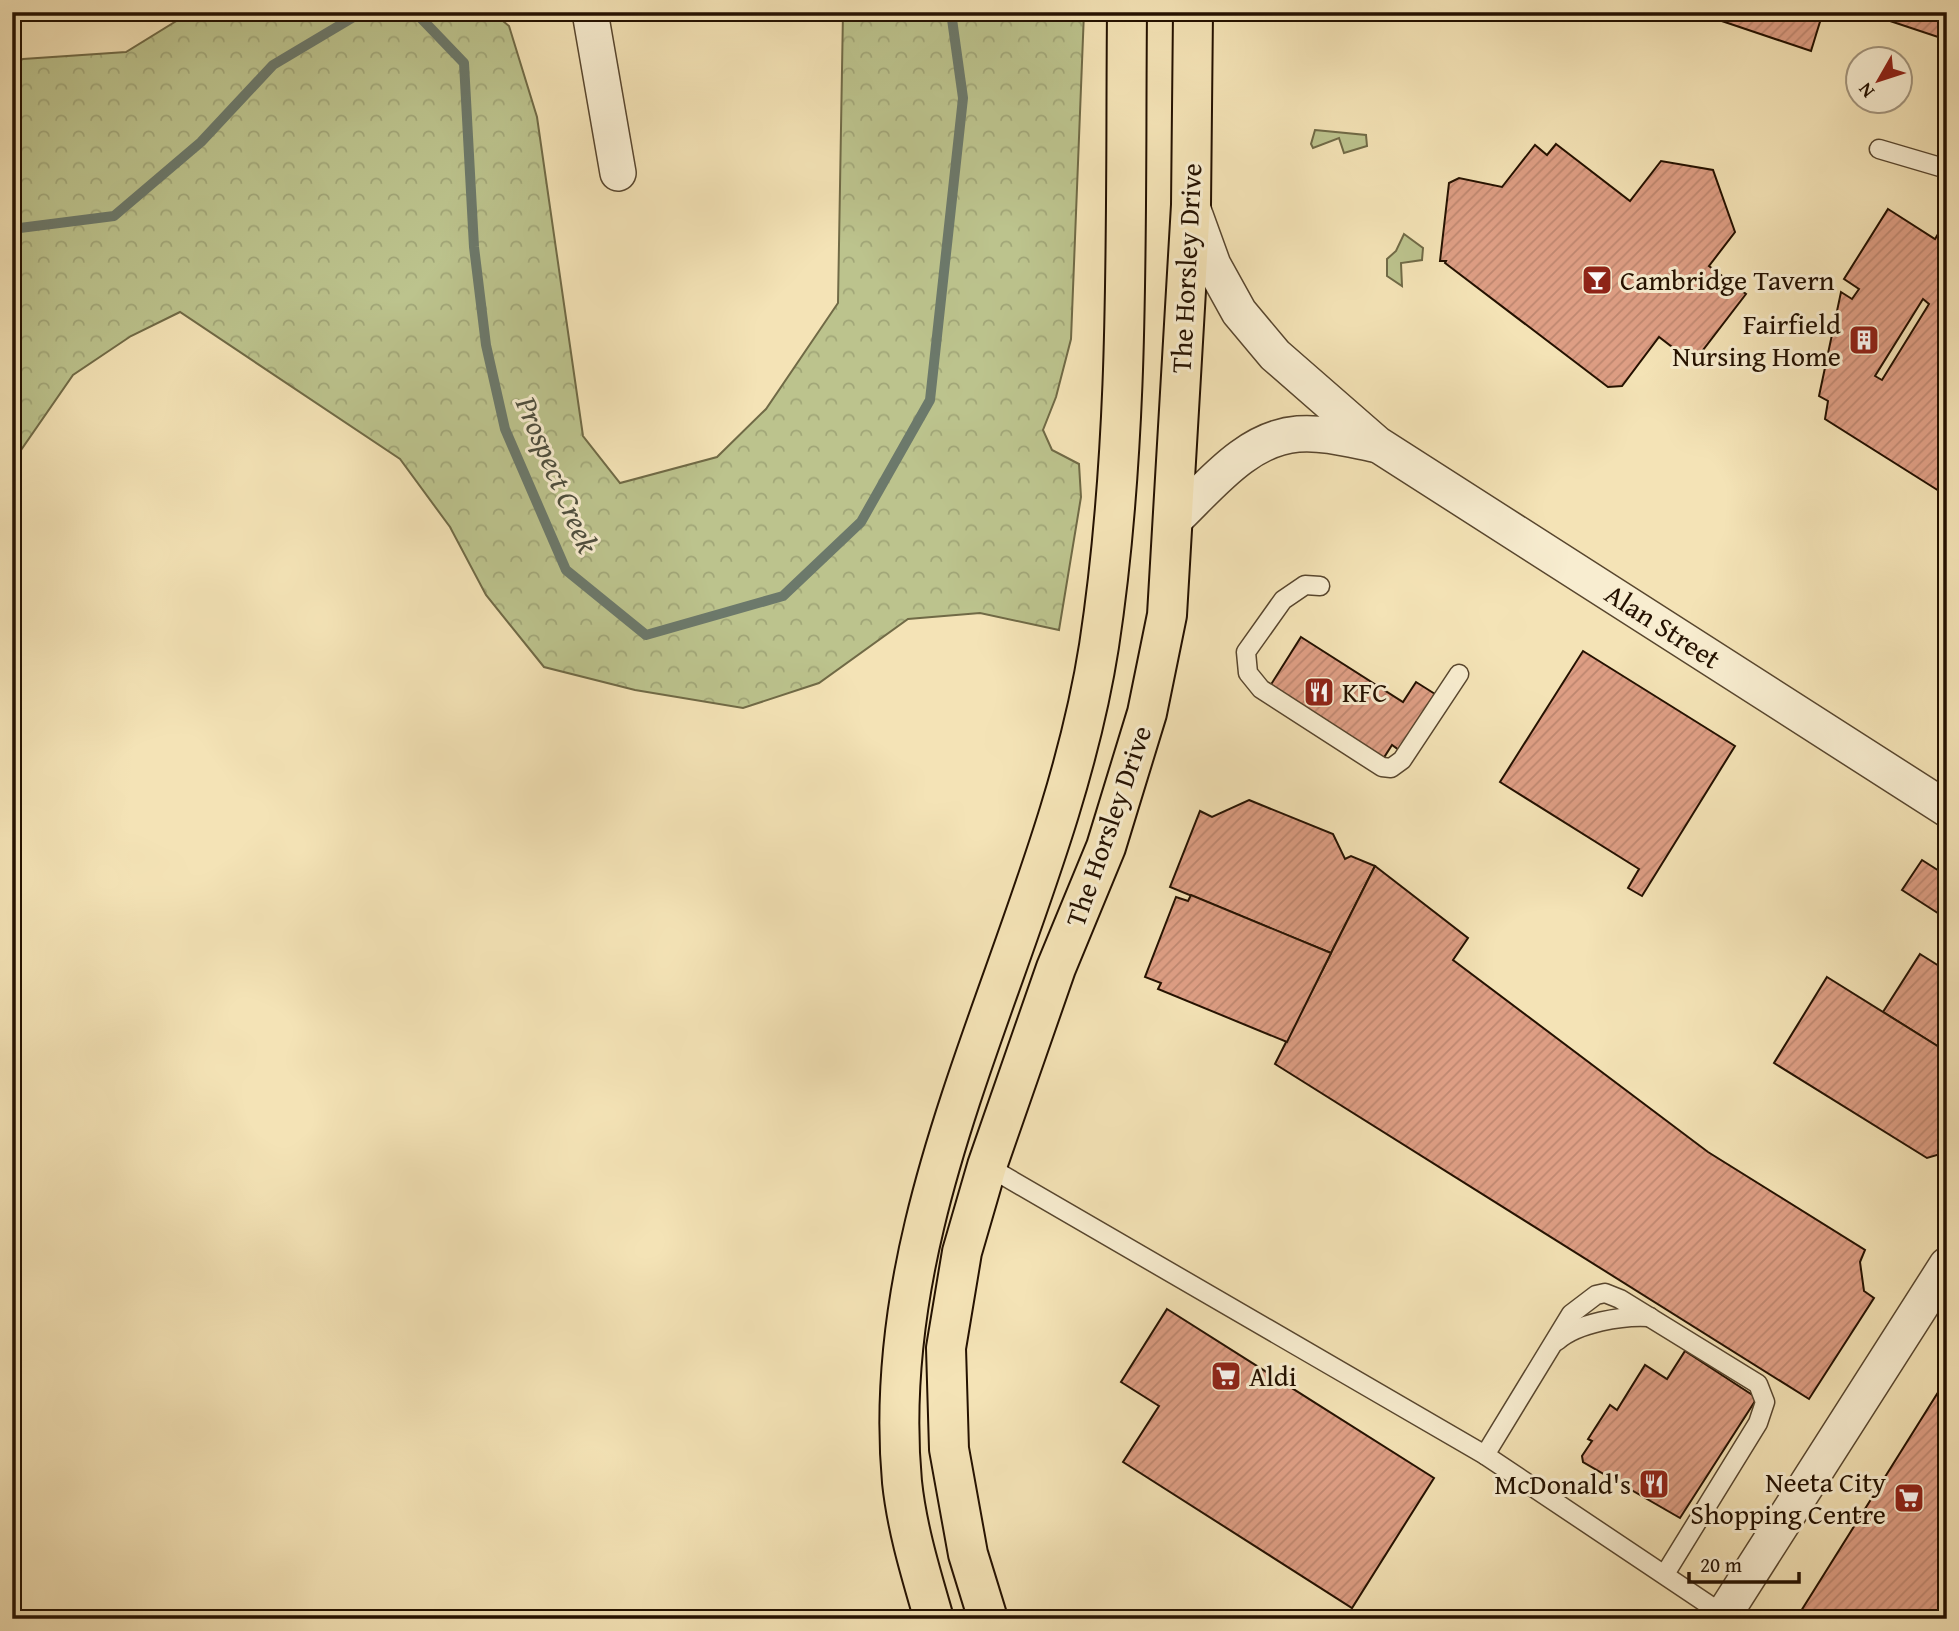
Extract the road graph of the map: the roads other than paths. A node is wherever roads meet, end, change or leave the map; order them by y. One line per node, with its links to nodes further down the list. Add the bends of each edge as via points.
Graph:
1 (590, 12): 6 (street)
2 (1127, 12): 20 (main road, The Horsley Drive, via 1121,390 1099,648 1045,853 947,1142 909,1297 902,1385 902,1482 917,1562)
3 (1193, 12): 7 (main road, The Horsley Drive)
4 (1880, 149): 5 (lane)
5 (1947, 169)
6 (618, 173)
7 (1191, 205): 8 (street, Alan Street, via 1213,265 1239,312 1275,355); 9 (main road, The Horsley Drive)
8 (1377, 444): 9 (street, Alan Street, via 1296,434 1264,443 1238,459); 12 (street, Alan Street)
9 (1174, 520): 13 (main road, The Horsley Drive, via 1167,615 1147,713 1106,847 1056,968)
10 (1320, 586): 11 (lane, via 1305,585 1283,600 1246,652 1248,673 1261,689 1382,767 1391,768 1402,760)
11 (1459, 674)
12 (1947, 809)
13 (987, 1166): 17 (lane); 21 (main road, The Horsley Drive, via 962,1252 946,1348 949,1449 968,1554)
14 (1947, 1265): 19 (street)
15 (1651, 1317): 16 (lane, via 1578,1329); 16 (lane, via 1605,1293 1596,1295 1571,1314); 18 (lane, via 1758,1384 1765,1402 1758,1423)
16 (1552, 1346): 17 (lane)
17 (1485, 1455): 18 (lane)
18 (1665, 1574): 19 (lane)
19 (1723, 1617)
20 (934, 1619)
21 (988, 1619)

